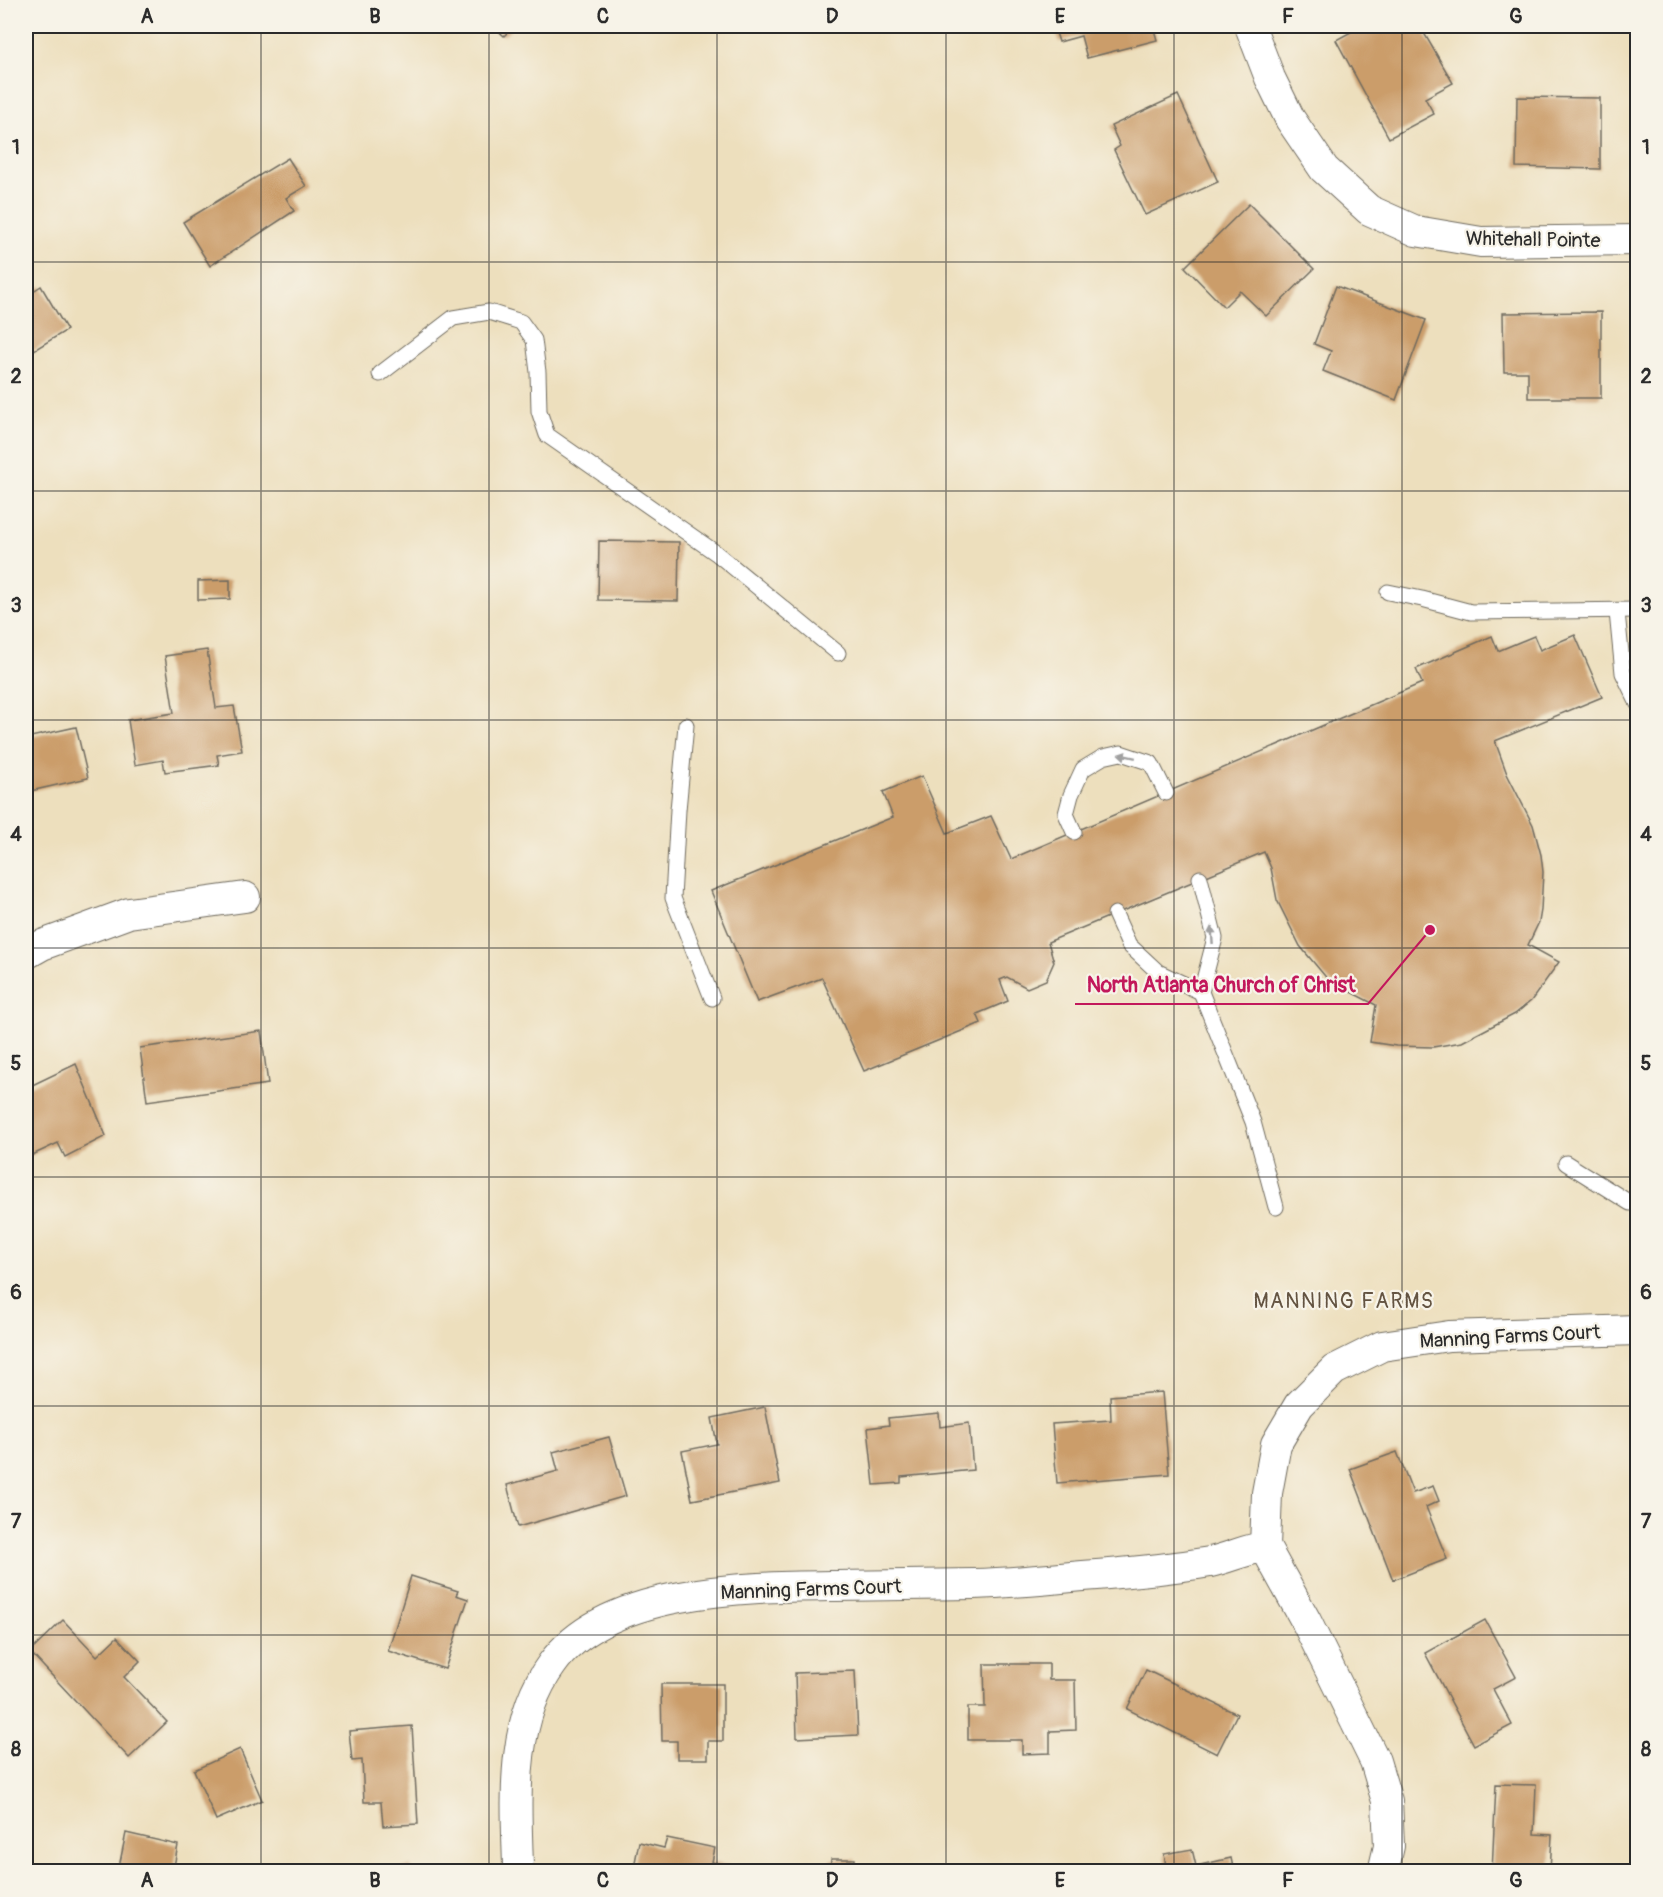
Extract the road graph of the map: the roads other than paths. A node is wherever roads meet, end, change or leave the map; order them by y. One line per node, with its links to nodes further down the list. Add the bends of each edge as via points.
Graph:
1 (1250, 26): 2 (street, Whitehall Pointe, via 1290,119 1324,169 1369,210 1416,231 1481,242)
2 (1638, 240)
3 (380, 374): 7 (lane, via 453,318 489,312 521,322 534,340 539,411 547,435 716,553)
4 (1388, 592): 6 (lane, via 1471,612)
5 (1638, 610): 6 (lane)
6 (1617, 612): 8 (lane, via 1623,673)
7 (838, 653)
8 (1638, 704)
9 (687, 725): 17 (lane, via 673,898)
10 (1166, 793): 11 (lane, one-way to 11, via 1151,763 1121,753 1103,757 1083,769 1071,795 1066,814)
11 (1074, 832)
12 (1200, 878): 16 (lane, one-way to 12, via 1215,938)
13 (245, 897): 15 (street, via 129,913)
14 (1115, 914): 16 (lane, via 1129,945 1158,972)
15 (26, 954)
16 (1201, 992): 20 (lane, via 1253,1122)
17 (712, 998)
18 (1566, 1163): 19 (lane, via 1630,1203)
19 (1638, 1203)
20 (1276, 1207)
21 (1638, 1330): 22 (street, Manning Farms Court, via 1449,1336 1382,1346 1334,1370 1299,1405 1276,1444 1266,1494)
22 (1265, 1547): 23 (street, Manning Farms Court, via 1212,1562 1105,1575 977,1584 749,1587 671,1598 620,1613 580,1635 552,1663 531,1702 516,1793); 24 (street, via 1375,1761 1387,1801 1389,1846)
23 (519, 1872)
24 (1383, 1872)

